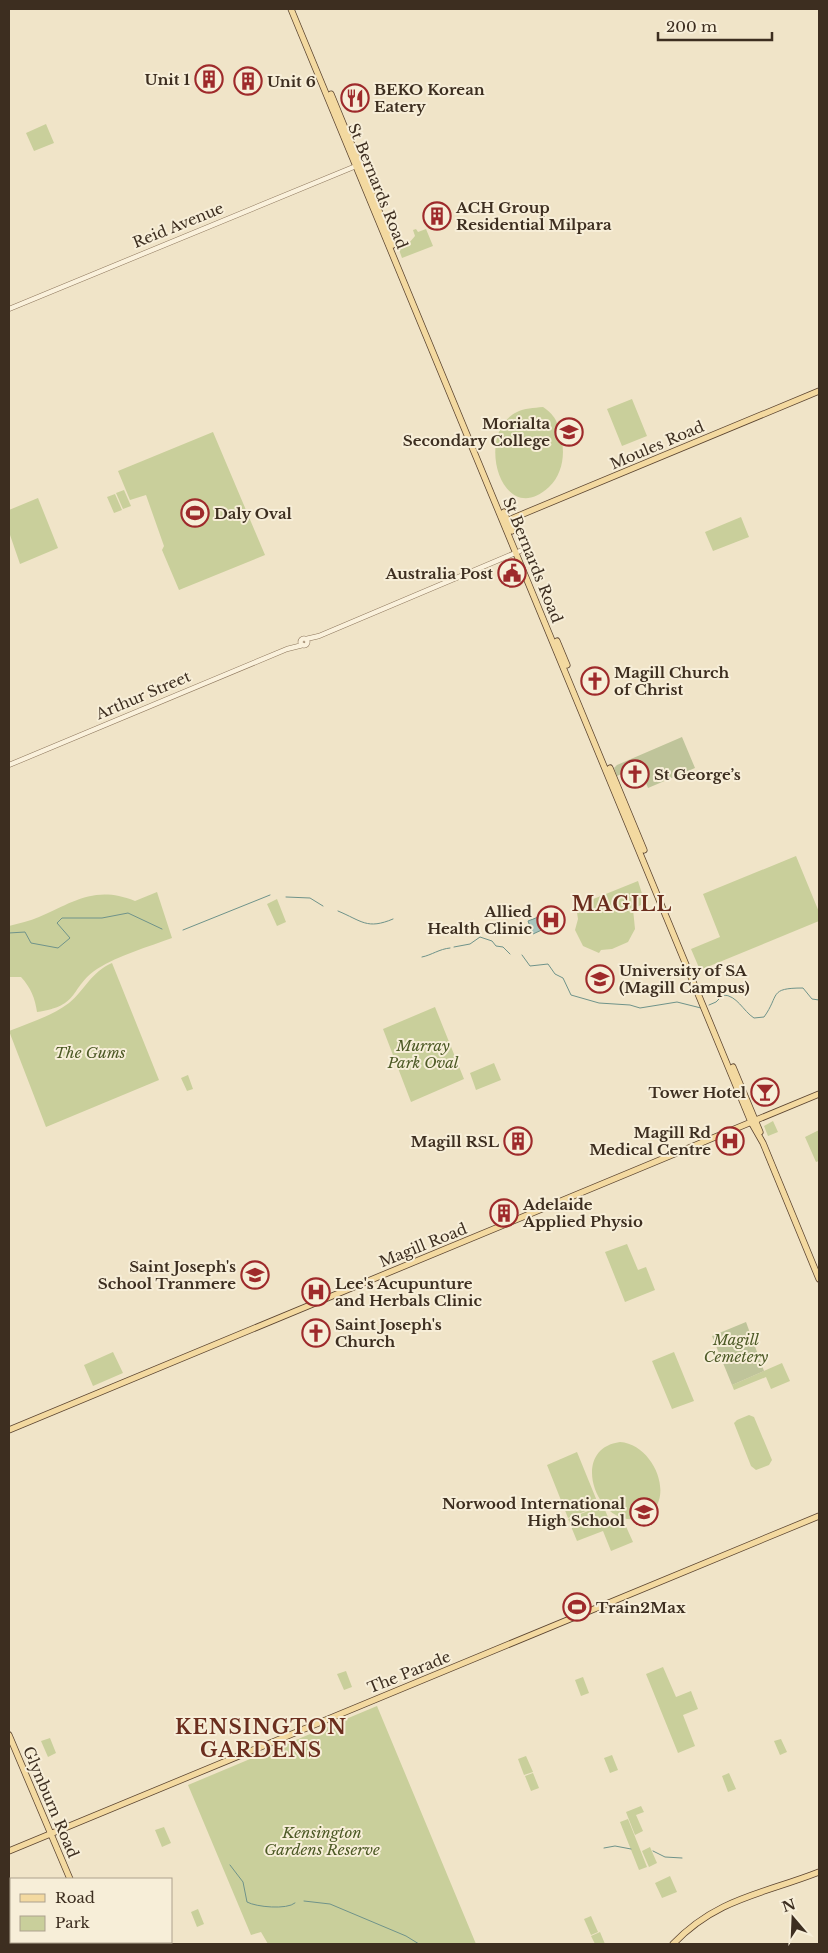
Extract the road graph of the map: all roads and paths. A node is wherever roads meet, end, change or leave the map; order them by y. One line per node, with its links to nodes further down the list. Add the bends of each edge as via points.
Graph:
1 (291, 9): 3 (main road, St Bernards Road)
2 (296, 9): 6 (main road, St Bernards Road)
3 (356, 166): 4 (street, Reid Avenue); 6 (main road, St Bernards Road)
4 (9, 308)
5 (819, 391): 6 (main road, Moules Road)
6 (506, 521): 7 (main road, St Bernards Road)
7 (518, 552): 8 (street, Arthur Street); 10 (main road, St Bernards Road)
8 (9, 765)
9 (819, 1094): 10 (main road, Magill Road)
10 (754, 1121): 11 (main road, St Bernards Road); 12 (main road, Magill Road)
11 (819, 1279)
12 (9, 1430)
13 (819, 1516): 15 (main road, The Parade)
14 (9, 1734): 15 (main road, Glynburn Road)
15 (50, 1833): 16 (main road, The Parade); 18 (main road, Glynburn Road)
16 (9, 1851)
17 (819, 1872): 19 (main road, via 724,1905 699,1920)
18 (70, 1878)
19 (673, 1944)

